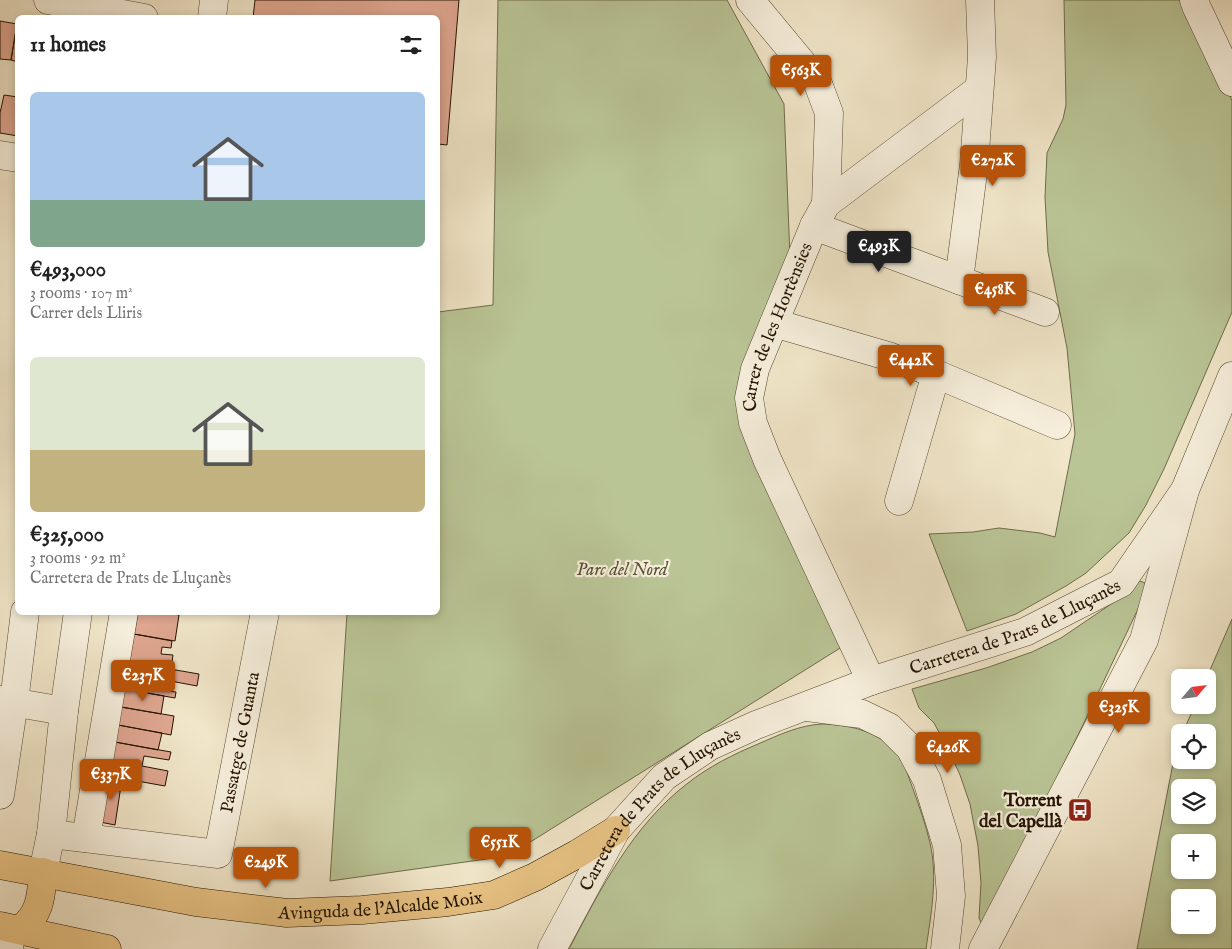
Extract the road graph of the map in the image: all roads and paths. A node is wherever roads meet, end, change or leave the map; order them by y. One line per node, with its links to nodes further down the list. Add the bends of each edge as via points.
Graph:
1 (48, 0): 7 (street)
2 (156, 0): 9 (street)
3 (214, 0): 10 (street)
4 (750, 0): 15 (street, via 817,81 824,94 829,113)
5 (980, 0): 12 (street)
6 (1194, 0): 11 (street)
7 (103, 9): 8 (street)
8 (130, 15)
9 (154, 15)
10 (212, 15)
11 (1232, 82)
12 (980, 89): 15 (street); 16 (street)
13 (0, 155): 14 (street)
14 (15, 158)
15 (820, 215): 16 (street); 18 (street, Carrer de les Hortènsies)
16 (959, 280): 17 (street)
17 (1045, 312)
18 (774, 323): 19 (street, via 891,357); 28 (street, Carrer de les Hortènsies, via 755,369 749,398 753,423)
19 (936, 374): 21 (street); 23 (street)
20 (1232, 376): 22 (street, Carretera de Prats de Lluçanès)
21 (1058, 425)
22 (1185, 490): 28 (street, Carretera de Prats de Lluçanès, via 1121,583 1025,632); 42 (street, Carretera de Prats de Lluçanès, via 1144,640)
23 (898, 501)
24 (24, 615): 29 (street)
25 (78, 615): 31 (street)
26 (123, 615): 35 (street)
27 (265, 615): 35 (street, Passatge de Guanta, via 218,854)
28 (871, 681): 30 (street, Carretera de Prats de Lluçanès)
29 (7, 701): 31 (street); 32 (street)
30 (803, 707): 33 (street, Carretera de Prats de Lluçanès, via 710,746 664,777); 41 (street, Carretera de Prats de Lluçanès, via 862,714 889,727 910,748 927,780 947,845 951,896)
31 (64, 711): 34 (street)
32 (1, 779)
33 (616, 830): 37 (main road, Avinguda de l'Alcalde Moix, via 535,877 494,895 362,910 287,913 196,902); 40 (street, Carretera de Prats de Lluçanès)
34 (51, 834): 35 (street, Passatge de Guanta); 37 (street)
35 (86, 838)
36 (0, 865): 37 (main road, Avinguda de l'Alcalde Moix)
37 (43, 872): 38 (main road, via 34,918)
38 (10, 933): 39 (main road)
39 (107, 949)
40 (552, 949)
41 (946, 949)
42 (983, 949)

